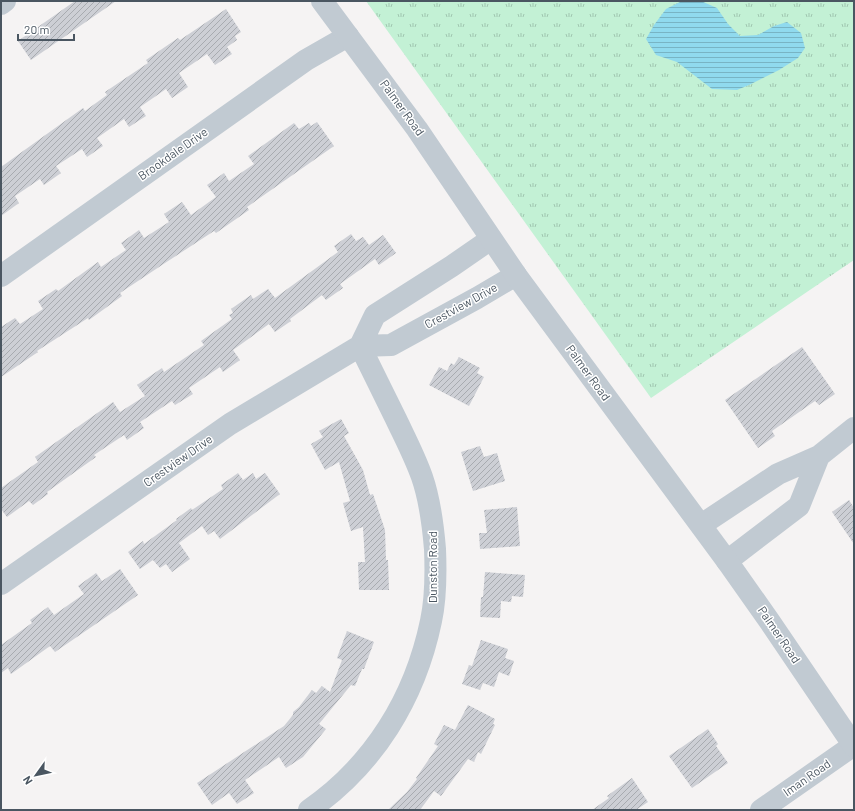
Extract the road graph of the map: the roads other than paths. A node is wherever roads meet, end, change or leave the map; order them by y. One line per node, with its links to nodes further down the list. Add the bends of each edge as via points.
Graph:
1 (5, 1): 3 (street)
2 (322, 1): 4 (street, Palmer Road)
3 (1, 4)
4 (348, 36): 5 (street, Palmer Road, via 417,129); 7 (street, Brookdale Drive, via 306,60)
5 (491, 239): 6 (street, Palmer Road); 8 (street, via 375,315)
6 (516, 275): 8 (street, Crestview Drive, via 391,345); 11 (street, Palmer Road)
7 (1, 276)
8 (360, 346): 13 (street, Crestview Drive, via 230,424); 15 (street, Dunston Road, via 409,445 422,478 434,530 435,593 426,643 411,686 395,718 377,746 348,778)
9 (854, 428): 10 (street)
10 (819, 456): 11 (street, via 778,474); 12 (street, via 799,506)
11 (701, 525): 12 (street, Palmer Road)
12 (727, 562): 14 (street, Palmer Road)
13 (1, 584)
14 (854, 746): 16 (street, Iman Road)
15 (309, 810)
16 (761, 810)

